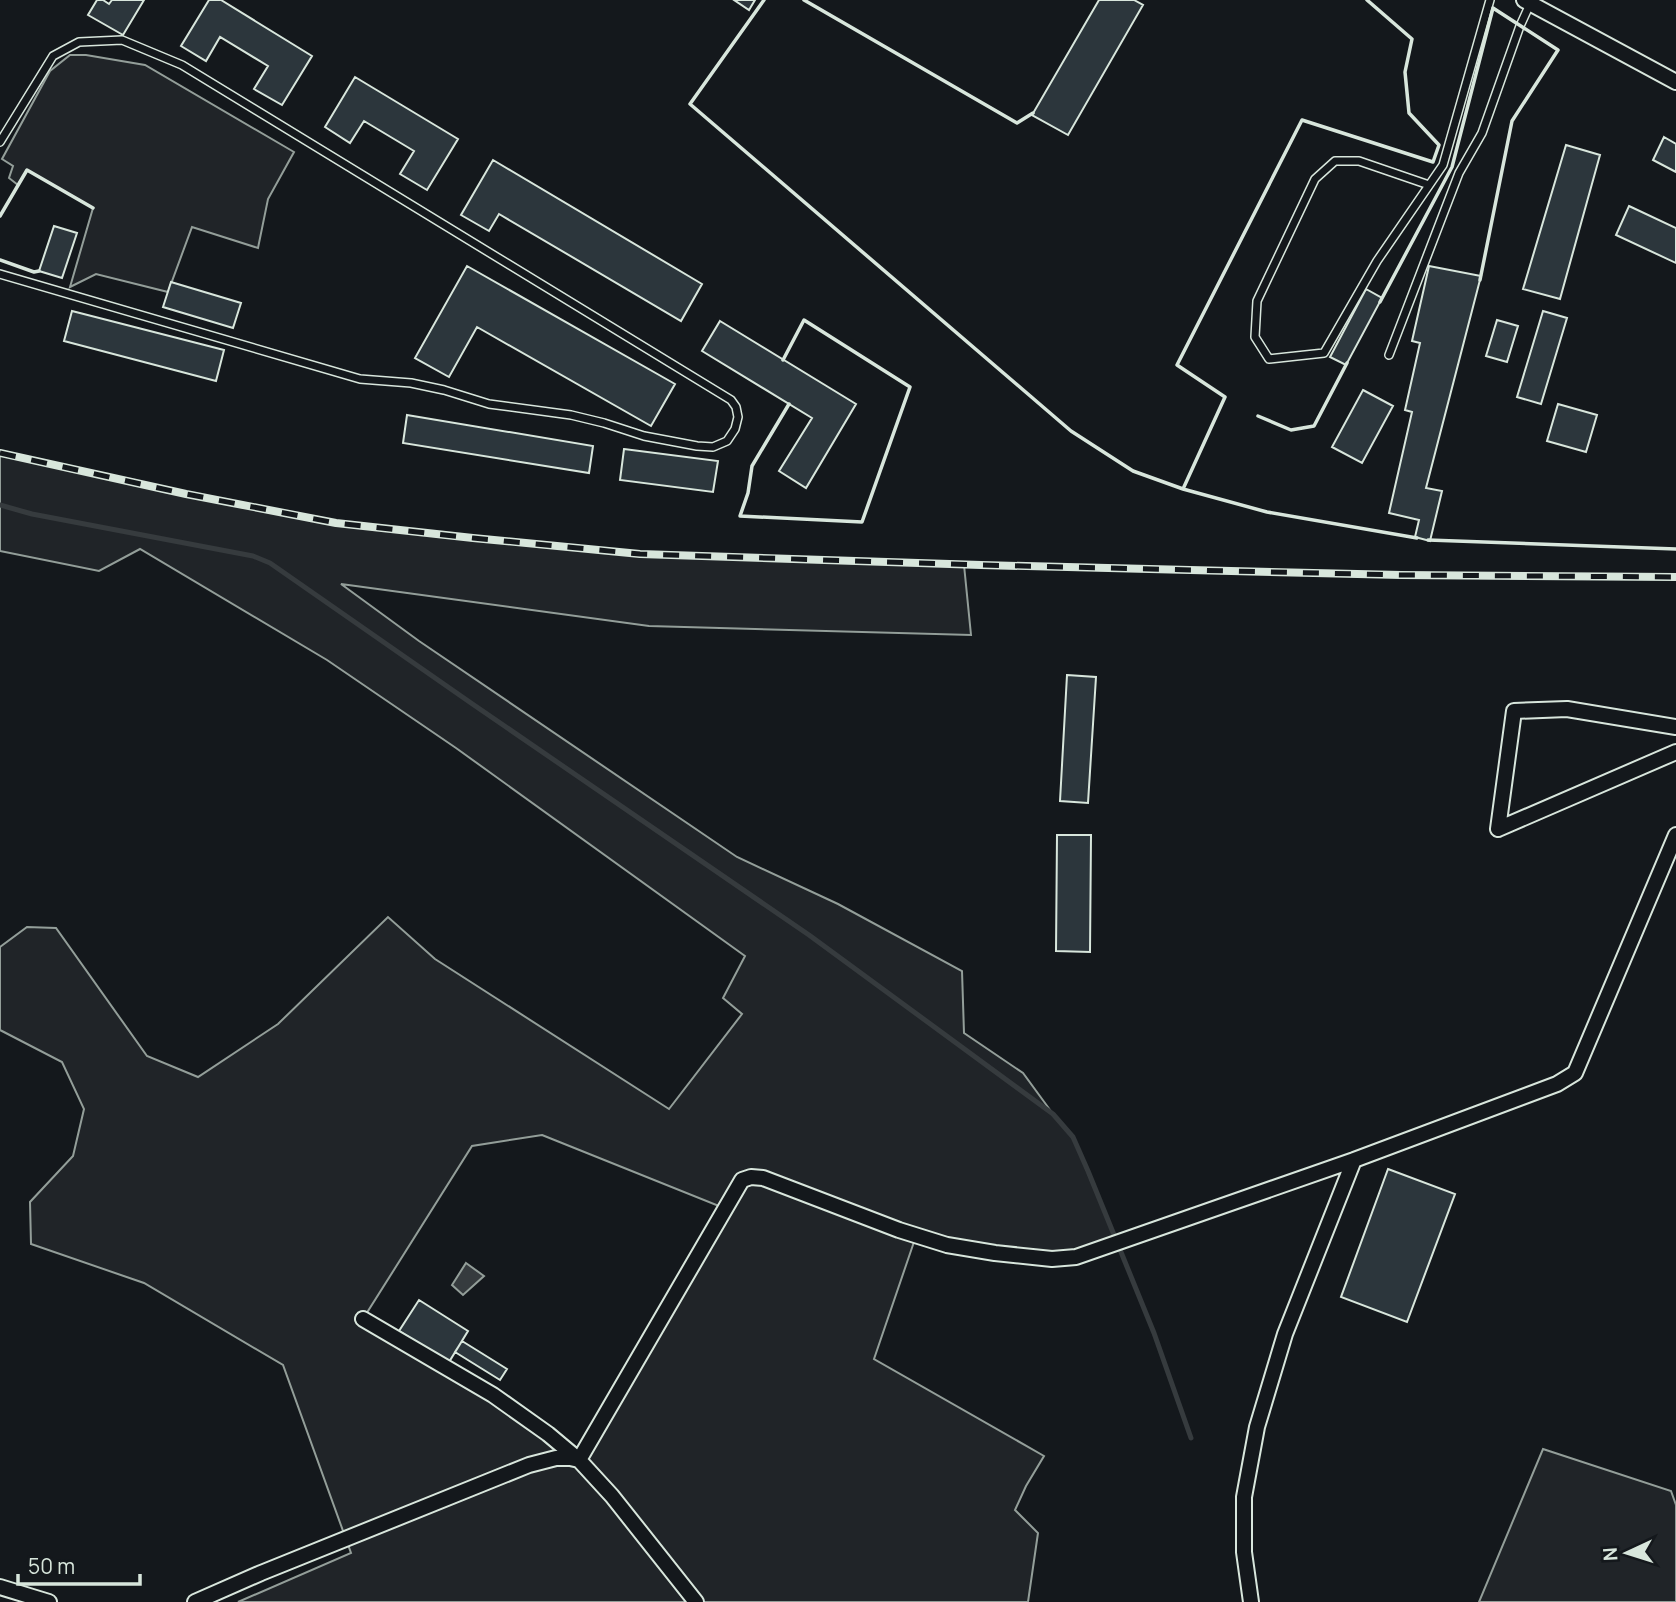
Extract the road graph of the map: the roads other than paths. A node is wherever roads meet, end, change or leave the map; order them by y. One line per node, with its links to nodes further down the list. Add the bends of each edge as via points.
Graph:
1 (1490, 0): 5 (lane, via 1443,165)
2 (1527, 2): 3 (street); 7 (lane, via 1482,133 1459,173)
3 (1676, 82)
4 (0, 142): 6 (lane, via 53,56 79,42 122,40 182,65 731,400 738,417 727,441 713,447 644,436 571,415 489,404 411,383 360,379)
5 (1429, 185): 5 (lane, via 1359,161 1335,161 1315,179 1257,302 1255,338 1269,359 1324,353 1377,261)
6 (0, 274)
7 (1389, 355)
8 (1676, 727): 9 (street, via 1567,709 1514,711 1498,830)
9 (1676, 752)
10 (1676, 835): 11 (street, via 1575,1073 1557,1084)
11 (1354, 1160): 13 (street, via 1100,1250 1052,1259 947,1245 763,1178 742,1180); 18 (street, via 1285,1334 1257,1427 1244,1497 1244,1552)
12 (363, 1319): 13 (street, via 493,1395)
13 (579, 1460): 16 (street, via 556,1458 529,1465); 17 (street)
14 (0, 1587): 15 (street)
15 (48, 1602)
16 (195, 1602)
17 (696, 1602)
18 (1251, 1602)

